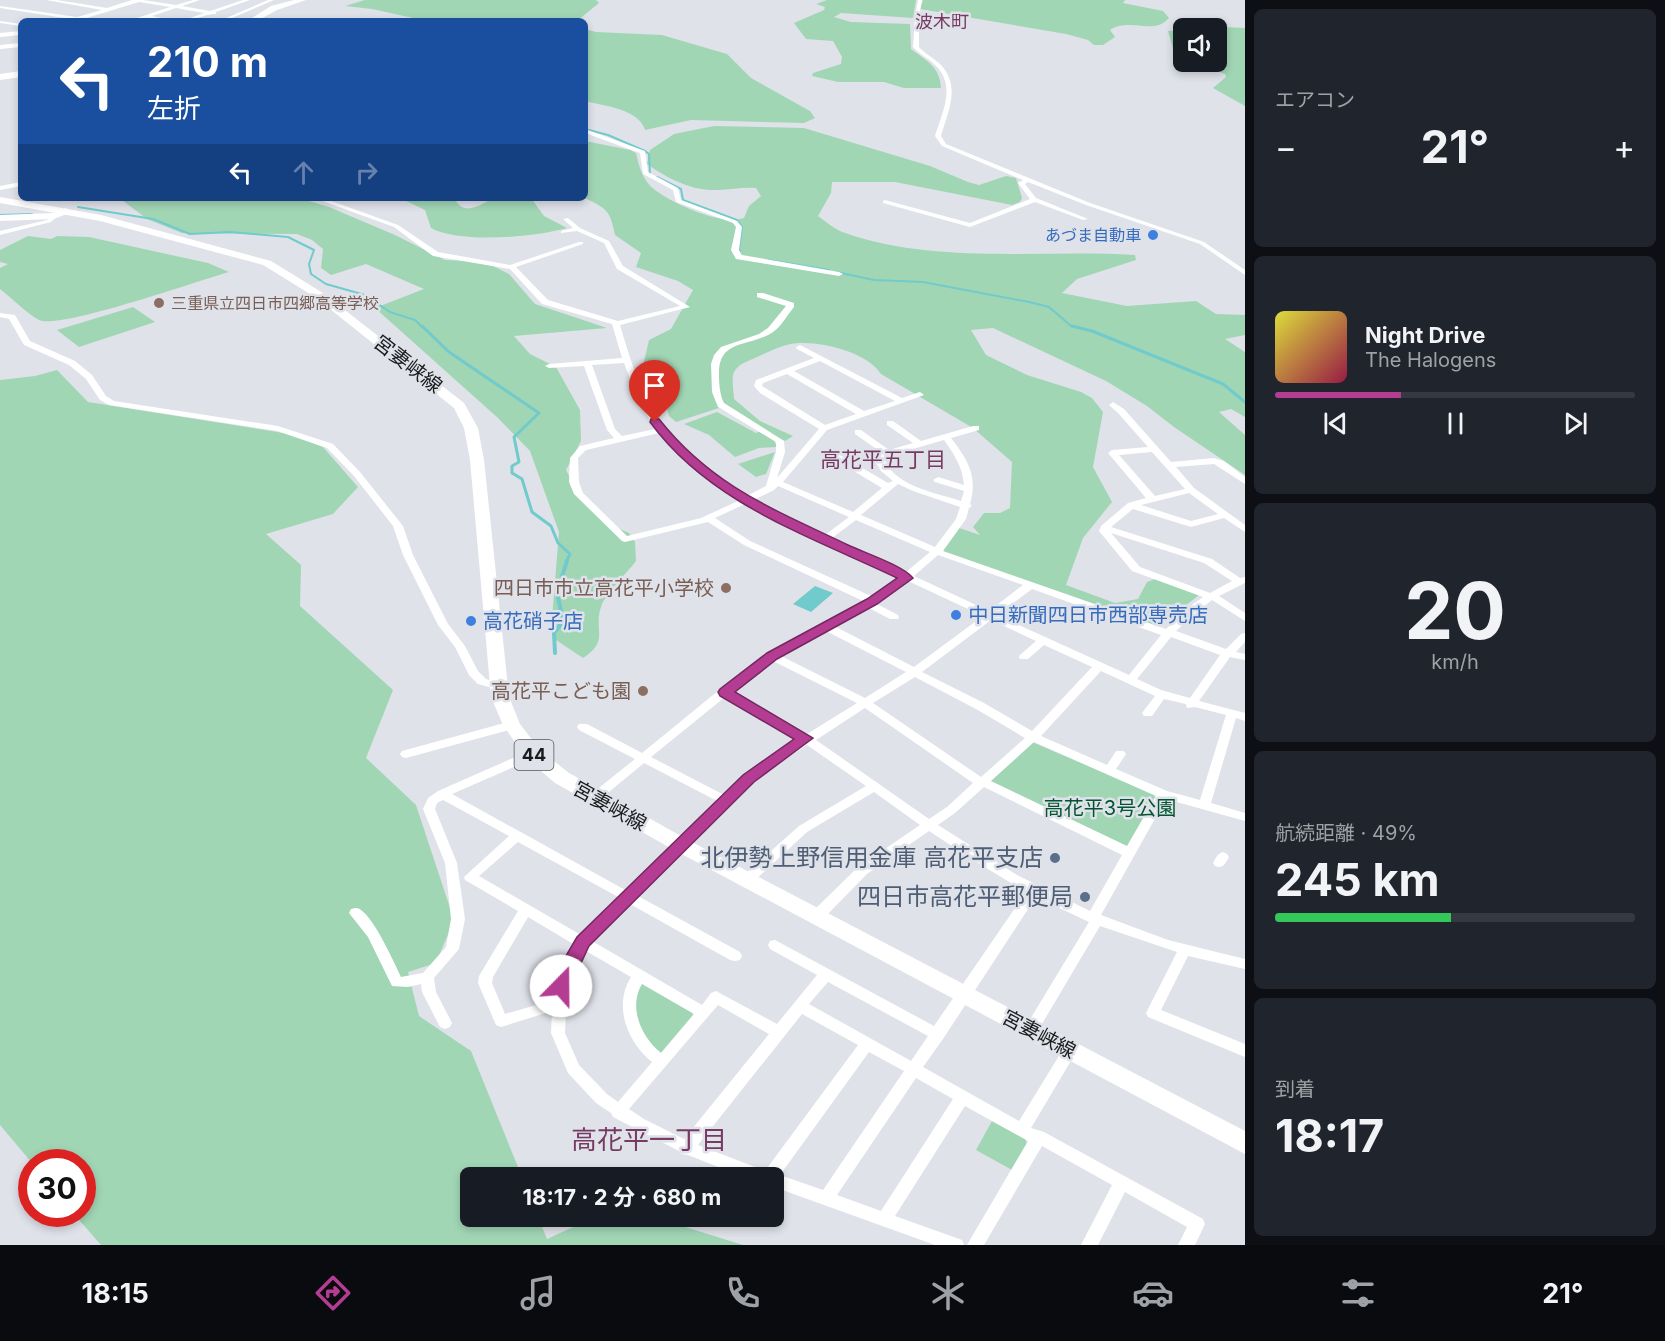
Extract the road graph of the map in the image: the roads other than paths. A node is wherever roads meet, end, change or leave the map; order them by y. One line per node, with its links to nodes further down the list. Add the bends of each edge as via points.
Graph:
1 (48, 0): 11 (street)
2 (138, 0): 10 (street); 11 (street)
3 (198, 0): 10 (street)
4 (248, 0): 12 (street)
5 (272, 0): 19 (street)
6 (302, 0): 20 (main road)
7 (920, 0): 30 (street, via 916,47 940,67 948,83 949,109 938,136 942,143 953,151)
8 (11, 3): 9 (street)
9 (0, 6): 14 (street)
10 (177, 7): 12 (street); 13 (street)
11 (108, 10): 15 (street)
12 (214, 13): 18 (street)
13 (146, 16): 16 (street); 17 (street)
14 (72, 18)
15 (81, 18)
16 (140, 18)
17 (157, 18)
18 (195, 18)
19 (228, 18)
20 (256, 18)
21 (0, 22): 22 (street)
22 (18, 25)
23 (18, 33): 24 (street)
24 (0, 34)
25 (18, 45): 26 (street)
26 (0, 47)
27 (18, 74): 28 (main road)
28 (0, 77)
29 (588, 132): 47 (street, via 643,152 645,173 676,189 678,201 735,222 739,227 735,250 739,256)
30 (1029, 178): 33 (street, via 1021,183); 46 (street, via 1088,204 1202,243)
31 (18, 185): 32 (street)
32 (0, 188)
33 (1033, 199): 36 (street, via 970,225); 40 (street)
34 (0, 200): 37 (main road, 宮妻峡線 / 44)
35 (325, 201): 45 (street, via 396,226 436,254)
36 (885, 202)
37 (60, 214): 38 (main road); 43 (street, via 49,221); 110 (main road, 宮妻峡線 / 44, via 219,249 277,268 354,321 459,406 471,428 477,460)
38 (0, 218)
39 (566, 219): 41 (street)
40 (1085, 219)
41 (578, 229): 42 (street); 50 (street, via 607,242 620,267 686,307)
42 (563, 232)
43 (0, 233)
44 (581, 243): 45 (street)
45 (510, 267): 50 (street, via 545,302)
46 (1245, 273)
47 (839, 274)
48 (760, 295): 76 (street, via 791,305 770,332 725,347 714,361 714,372 722,405 780,441 782,447 772,471)
49 (0, 315): 110 (street, via 12,317 27,343 72,363 112,403 278,429 330,446 398,526 443,625 460,646 473,673 482,682)
50 (616, 324): 53 (street)
51 (800, 347): 52 (street)
52 (820, 358): 56 (street); 58 (street)
53 (628, 360): 54 (street); 64 (street, via 649,412)
54 (587, 364): 55 (street); 67 (street, via 611,430)
55 (549, 366)
56 (786, 370): 60 (street); 62 (street, via 764,378 759,386)
57 (920, 395): 58 (street)
58 (901, 401): 60 (street)
59 (1113, 405): 69 (street)
60 (862, 414): 62 (street)
61 (890, 423): 68 (street)
62 (824, 428): 76 (street)
63 (976, 428): 66 (street)
64 (661, 430): 67 (street); 81 (street, via 703,472)
65 (858, 432): 70 (street)
66 (946, 437): 68 (street); 78 (street, via 965,467)
67 (620, 440): 86 (street, via 579,450 574,458 574,482 579,494 625,539)
68 (920, 444): 70 (street)
69 (1154, 449): 72 (street); 80 (street, via 1112,453)
70 (886, 453): 74 (street, via 880,458 880,466)
71 (835, 456): 77 (street)
72 (1168, 465): 75 (street, via 1214,461); 79 (street)
73 (938, 480): 78 (street)
74 (898, 481): 77 (street); 82 (street)
75 (1245, 481)
76 (775, 485): 81 (street); 85 (street)
77 (889, 488): 85 (street)
78 (969, 490): 82 (street)
79 (1191, 490): 80 (street); 84 (street)
80 (1153, 500): 83 (street)
81 (745, 501): 86 (street); 89 (street)
82 (967, 506): 90 (street)
83 (1131, 506): 84 (street, via 1191,524); 87 (street)
84 (1225, 515): 88 (street)
85 (855, 516): 89 (street); 90 (street)
86 (708, 518): 95 (street, via 747,543)
87 (1104, 528): 92 (street, via 1208,561); 94 (street, via 1136,569)
88 (1244, 528)
89 (825, 539): 91 (street)
90 (935, 551): 91 (street); 93 (street)
91 (907, 578): 95 (street); 96 (street)
92 (1242, 581): 94 (street)
93 (1030, 585): 96 (street); 100 (street)
94 (1210, 596): 98 (street); 100 (street)
95 (870, 603): 97 (street); 99 (street)
96 (990, 616): 102 (street); 108 (street)
97 (894, 617)
98 (1245, 618)
99 (825, 626): 104 (street); 108 (street)
100 (1167, 633): 103 (street); 109 (street)
101 (1245, 636): 103 (street)
102 (1042, 641): 105 (street); 107 (street)
103 (1228, 654): 106 (street); 114 (street)
104 (772, 656): 111 (street); 113 (street)
105 (1023, 657)
106 (1245, 657)
107 (1099, 666): 109 (street); 120 (street)
108 (915, 672): 113 (street); 120 (street)
109 (1130, 681): 112 (street)
110 (499, 686): 118 (main road, 宮妻峡線 / 44)
111 (725, 692): 121 (street); 125 (street)
112 (1161, 695): 114 (street); 115 (street)
113 (864, 702): 121 (street); 127 (street)
114 (1191, 705): 116 (street)
115 (1148, 713)
116 (1232, 714): 117 (street); 133 (street)
117 (1245, 717)
118 (512, 725): 122 (street); 123 (main road, 宮妻峡線 / 44)
119 (583, 726): 125 (street)
120 (1033, 737): 126 (street); 127 (street)
121 (805, 738): 128 (street); 132 (street, via 759,770)
122 (406, 754)
123 (533, 754): 129 (street); 131 (main road, 宮妻峡線 / 44)
124 (1120, 754): 126 (street)
125 (643, 759): 131 (street); 132 (street)
126 (1108, 771): 130 (street)
127 (982, 782): 135 (street); 138 (street)
128 (875, 786): 135 (street); 139 (street, via 803,829)
129 (442, 794): 136 (street); 153 (street, via 429,809 451,863 456,886 457,934 448,955)
130 (1163, 794): 133 (street); 138 (street)
131 (594, 798): 137 (main road, 宮妻峡線 / 44)
132 (726, 801): 137 (street)
133 (1204, 806): 134 (street)
134 (1245, 817)
135 (932, 825): 140 (street, via 970,853); 144 (street, via 862,872)
136 (516, 836): 141 (street); 142 (street, via 470,877)
137 (681, 845): 139 (main road, 宮妻峡線 / 44); 141 (street)
138 (1130, 853): 145 (street)
139 (747, 880): 144 (main road, 宮妻峡線 / 44)
140 (1034, 890): 145 (street); 154 (street)
141 (628, 897): 146 (street); 149 (street)
142 (525, 910): 146 (street); 155 (street, via 489,969 485,983 501,1021)
143 (356, 913): 153 (street, via 373,934 397,981)
144 (816, 917): 154 (main road, 宮妻峡線 / 44)
145 (1095, 918): 148 (street); 159 (street)
146 (583, 942): 152 (street); 155 (street, via 564,976)
147 (775, 945): 151 (street)
148 (1184, 951): 150 (street); 164 (street, via 1153,1013)
149 (735, 956)
150 (1245, 964)
151 (826, 974): 156 (street); 161 (street)
152 (640, 975): 157 (street); 165 (street, via 630,994 630,1016 645,1048)
153 (427, 977): 158 (street, via 429,992)
154 (966, 995): 159 (main road, 宮妻峡線 / 44); 161 (street)
155 (558, 1004): 168 (street, via 557,1025 570,1065 587,1086)
156 (800, 1006): 160 (street); 162 (street)
157 (704, 1013): 160 (street, via 716,997); 165 (street)
158 (445, 1023)
159 (1031, 1030): 163 (main road, 宮妻峡線 / 44)
160 (778, 1032): 172 (street)
161 (938, 1035): 166 (street)
162 (867, 1044): 166 (street); 174 (street)
163 (1070, 1050): 169 (street); 171 (main road, 宮妻峡線 / 44)
164 (1245, 1051)
165 (662, 1062): 168 (street)
166 (913, 1070): 167 (street); 177 (street)
167 (962, 1097): 169 (street); 178 (street)
168 (618, 1112): 172 (street)
169 (1022, 1130): 170 (street)
170 (1036, 1138): 175 (street); 180 (street)
171 (1245, 1143)
172 (686, 1149): 173 (street)
173 (737, 1167)
174 (776, 1167)
175 (1122, 1182): 181 (street); 182 (street, via 1197,1224)
176 (784, 1184): 177 (street)
177 (826, 1199): 178 (street)
178 (884, 1220): 179 (street)
179 (956, 1245)
180 (975, 1245)
181 (1089, 1245)
182 (1186, 1245)

